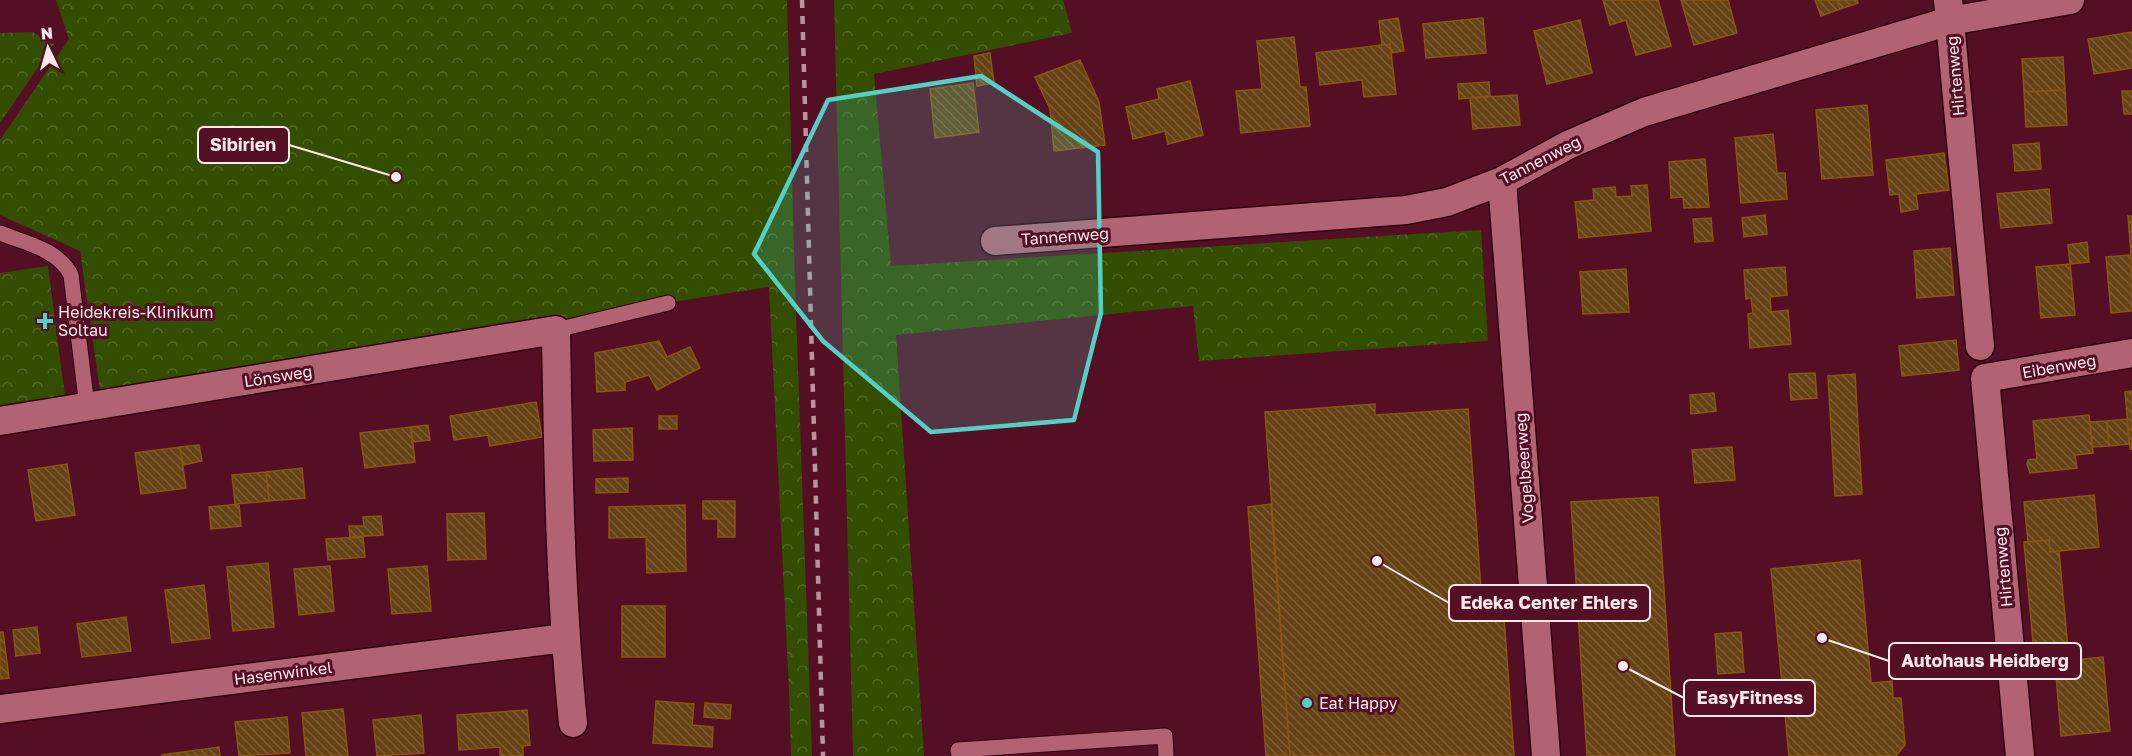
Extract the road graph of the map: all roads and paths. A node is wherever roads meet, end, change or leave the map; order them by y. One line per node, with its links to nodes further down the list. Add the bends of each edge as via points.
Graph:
1 (2070, 0): 2 (street, Tannenweg)
2 (1949, 10): 3 (street, Tannenweg, via 1644,112 1568,145); 8 (street, Hirtenweg)
3 (1502, 181): 5 (street, Tannenweg, via 1448,202 1406,210); 18 (street, Vogelbeerweg)
4 (0, 233): 11 (lane, via 65,263 71,275)
5 (995, 241)
6 (668, 303): 7 (lane)
7 (556, 330): 11 (street, Lönsweg); 13 (street)
8 (1980, 346)
9 (2132, 353): 10 (street, Eibenweg)
10 (1985, 378): 19 (street, Hirtenweg)
11 (87, 407): 12 (street, Lönsweg)
12 (0, 421)
13 (565, 638): 14 (street, Hasenwinkel); 15 (street)
14 (0, 709)
15 (573, 723)
16 (959, 756): 17 (lane, via 958,750 1166,736)
17 (1166, 756)
18 (1546, 756)
19 (2020, 756)

